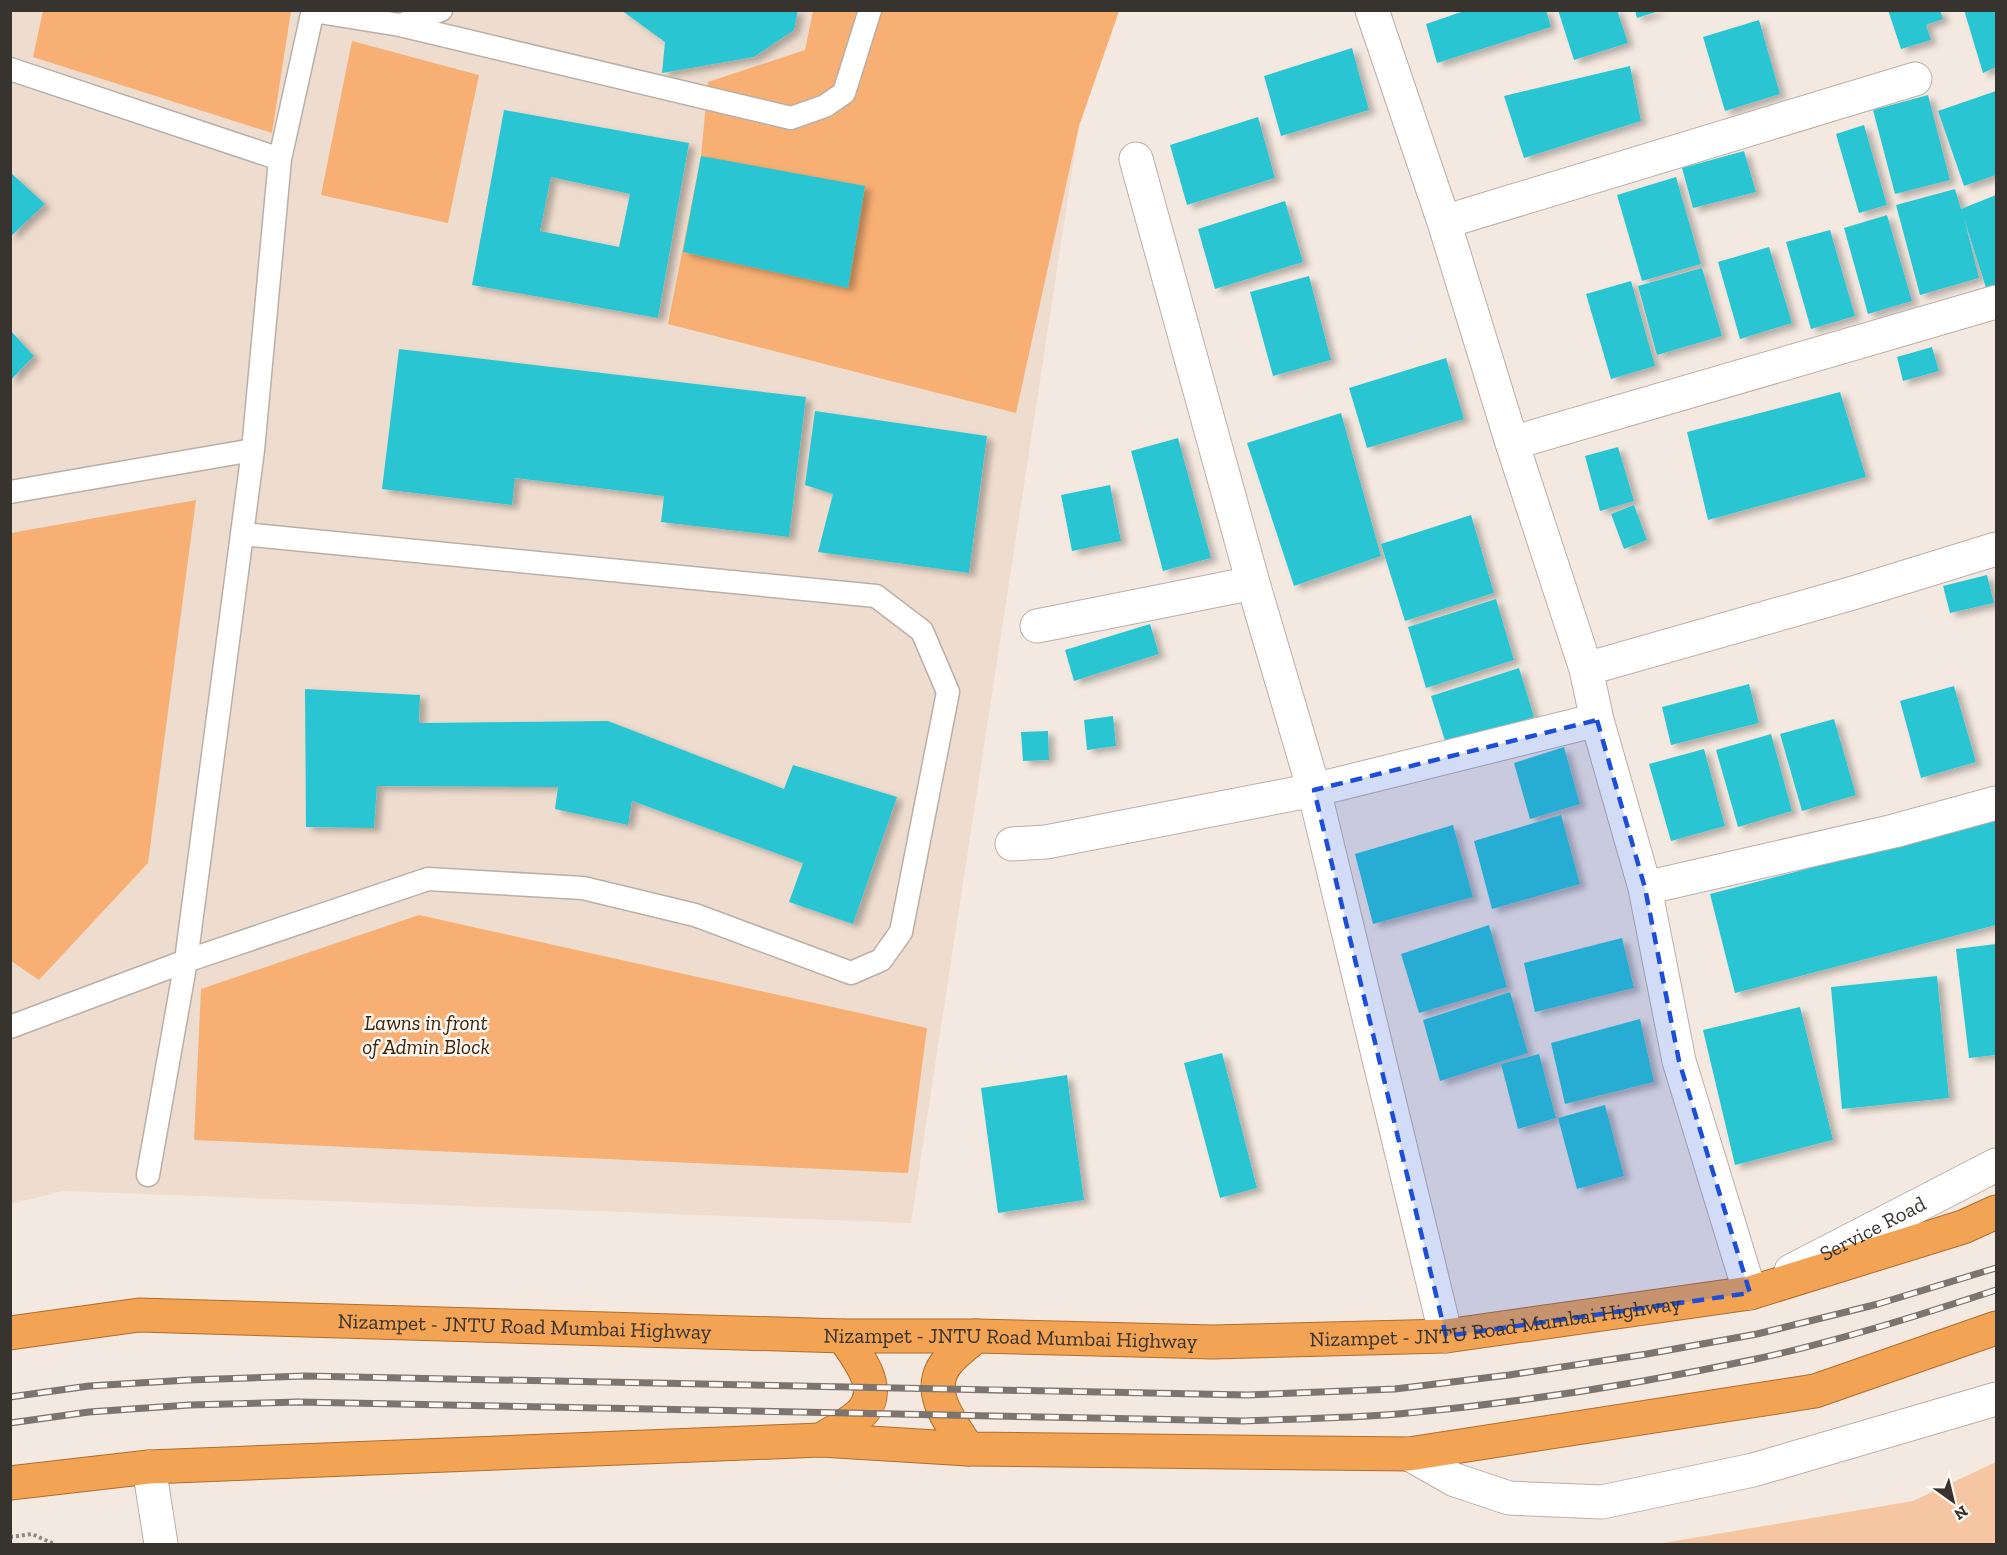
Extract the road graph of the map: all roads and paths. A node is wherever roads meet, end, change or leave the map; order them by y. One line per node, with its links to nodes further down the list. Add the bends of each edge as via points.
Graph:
1 (441, 10): 5 (lane)
2 (870, 10): 5 (lane, via 844,93 825,106 791,118)
3 (1372, 10): 10 (street)
4 (313, 11): 5 (lane); 8 (lane)
5 (400, 25)
6 (10, 69): 8 (lane)
7 (1915, 80): 10 (street)
8 (280, 159): 13 (lane)
9 (1136, 159): 17 (street)
10 (1444, 222): 12 (street)
11 (1996, 302): 12 (street)
12 (1512, 442): 19 (street)
13 (253, 450): 14 (lane); 15 (lane)
14 (10, 492)
15 (242, 534): 25 (lane); 25 (lane, via 876,596 922,631 948,692 901,932 881,960 851,973 695,915 583,888 428,879)
16 (1996, 549): 19 (street)
17 (1252, 583): 18 (street); 21 (street)
18 (1037, 626)
19 (1586, 669): 20 (street)
20 (1597, 720): 21 (street); 24 (street)
21 (1314, 790): 23 (street, via 1046,842); 35 (street)
22 (1996, 803): 24 (street, via 1894,831)
23 (1012, 844)
24 (1645, 888): 30 (street, via 1679,1061)
25 (186, 961): 26 (lane); 28 (lane)
26 (10, 1027)
27 (1996, 1165): 30 (street, Service Road)
28 (148, 1175)
29 (1996, 1212): 30 (highway, Nizampet - JNTU Road Mumbai Highway, via 1963,1227)
30 (1750, 1293): 35 (highway, Nizampet - JNTU Road Mumbai Highway)
31 (1996, 1328): 39 (highway, via 1815,1391)
32 (10, 1333): 34 (highway, Nizampet - JNTU Road Mumbai Highway, via 139,1315)
33 (975, 1335): 34 (highway, Nizampet - JNTU Road Mumbai Highway); 35 (highway, Nizampet - JNTU Road Mumbai Highway, via 1213,1342); 38 (highway, via 945,1364 937,1382 940,1404)
34 (843, 1336): 37 (highway, via 864,1365 871,1383 868,1402 855,1419)
35 (1446, 1336)
36 (1996, 1399): 39 (street, via 1753,1470 1602,1502 1509,1498 1455,1480)
37 (821, 1440): 38 (highway); 40 (highway)
38 (968, 1449): 39 (highway)
39 (1409, 1454)
40 (149, 1467): 41 (highway); 44 (street)
41 (10, 1483)
42 (10, 1537): 43 (path, via 32,1534)
43 (54, 1545)
44 (161, 1545)

